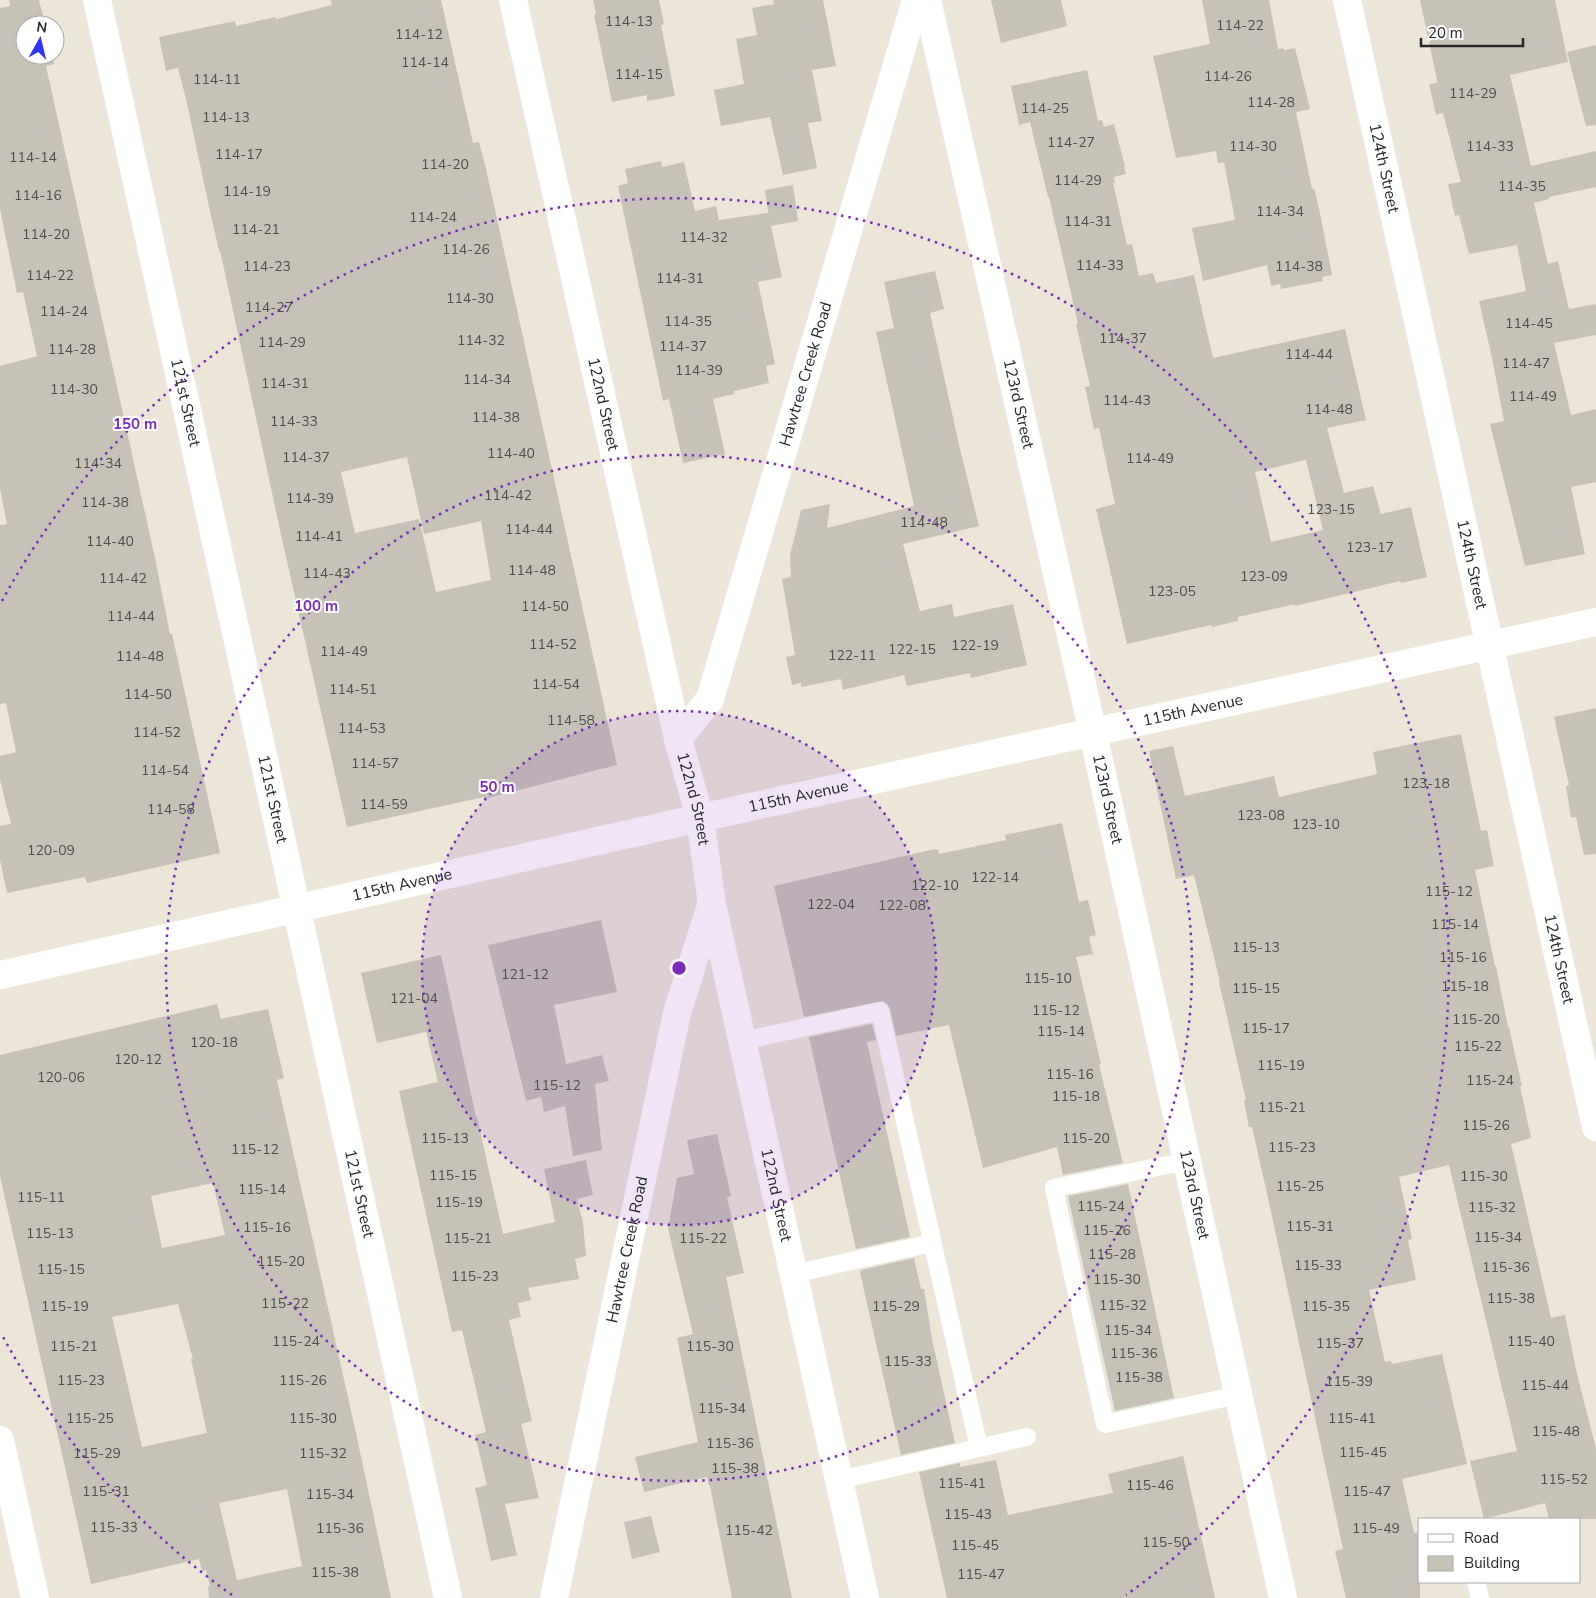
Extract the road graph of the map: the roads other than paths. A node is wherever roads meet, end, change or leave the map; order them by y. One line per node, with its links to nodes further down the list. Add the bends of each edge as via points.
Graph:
1 (97, 0): 12 (street, 121st Street)
2 (512, 0): 9 (street, 122nd Street)
3 (916, 0): 9 (street, Hawtree Creek Road, via 710,699)
4 (927, 0): 8 (street, 123rd Street)
5 (1347, 0): 7 (street, 124th Street)
6 (1596, 622): 7 (street, 115th Avenue)
7 (1490, 645): 8 (street, 115th Avenue); 15 (street, 124th Street)
8 (1092, 733): 10 (street, 115th Avenue); 16 (street, 123rd Street)
9 (678, 740): 10 (street, 122nd Street)
10 (700, 818): 11 (street, 122nd Street); 12 (street, 115th Avenue)
11 (712, 904): 14 (street, 122nd Street); 27 (street, Hawtree Creek Road, via 677,1013)
12 (298, 909): 13 (street, 115th Avenue); 26 (street, 121st Street)
13 (0, 975)
14 (742, 1041): 17 (lane, via 880,1011); 18 (street, 122nd Street)
15 (1596, 1126)
16 (1187, 1161): 19 (street, 123rd Street); 19 (lane, via 1054,1188 1105,1424)
17 (932, 1243): 18 (lane); 22 (lane)
18 (794, 1274): 23 (street, 122nd Street)
19 (1238, 1395): 29 (street, 123rd Street)
20 (1027, 1438): 22 (lane)
21 (0, 1440): 25 (street)
22 (979, 1448): 23 (lane)
23 (839, 1480): 28 (street, 122nd Street)
24 (1476, 1583): 30 (lane)
25 (35, 1598)
26 (448, 1598)
27 (554, 1598)
28 (865, 1598)
29 (1283, 1598)
30 (1480, 1598)

